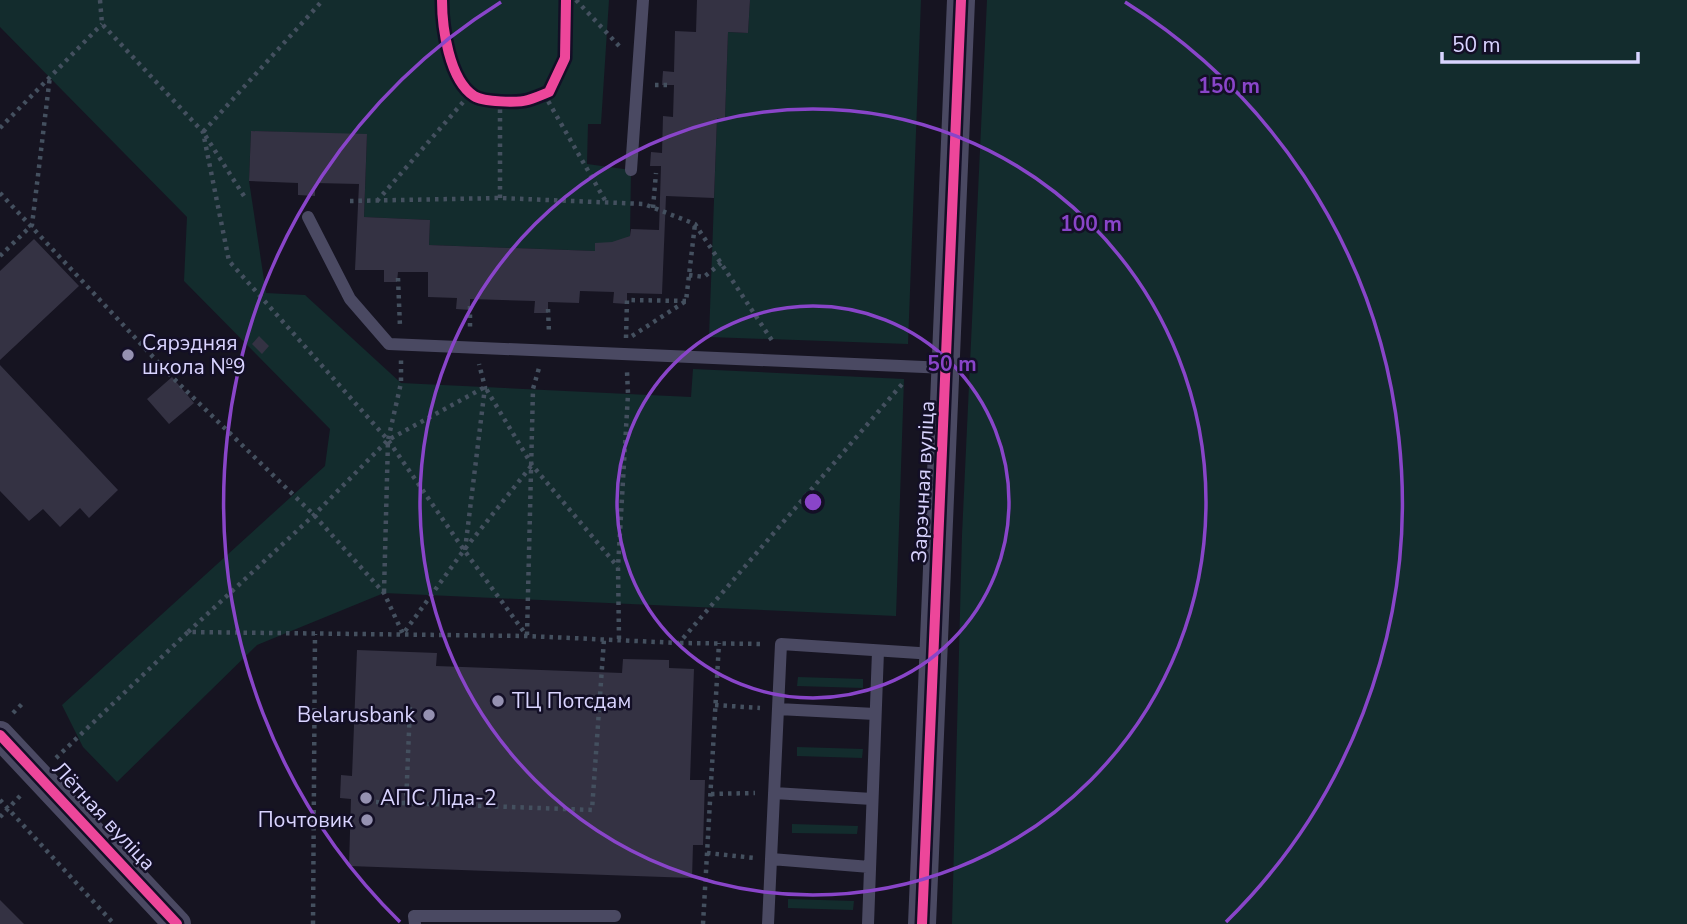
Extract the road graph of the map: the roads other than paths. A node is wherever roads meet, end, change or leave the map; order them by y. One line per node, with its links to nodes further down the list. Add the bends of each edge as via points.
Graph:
1 (643, 0): 3 (lane)
2 (961, 0): 5 (street, Зарэчная вуліца)
3 (631, 170)
4 (308, 217): 5 (lane, via 350,299 389,344)
5 (947, 368): 7 (street, Зарэчная вуліца)
6 (878, 651): 7 (lane); 8 (lane, via 781,644); 9 (lane)
7 (934, 654): 20 (street, Зарэчная вуліца)
8 (778, 709): 9 (lane); 11 (lane)
9 (875, 714): 12 (lane)
10 (0, 735): 16 (street, Лётная вуліца)
11 (774, 793): 12 (lane); 13 (lane)
12 (872, 799): 14 (lane)
13 (771, 859): 14 (lane); 18 (lane)
14 (870, 867): 19 (lane)
15 (615, 916): 17 (lane, via 414,916)
16 (177, 924)
17 (415, 924)
18 (768, 924)
19 (868, 924)
20 (922, 924)

